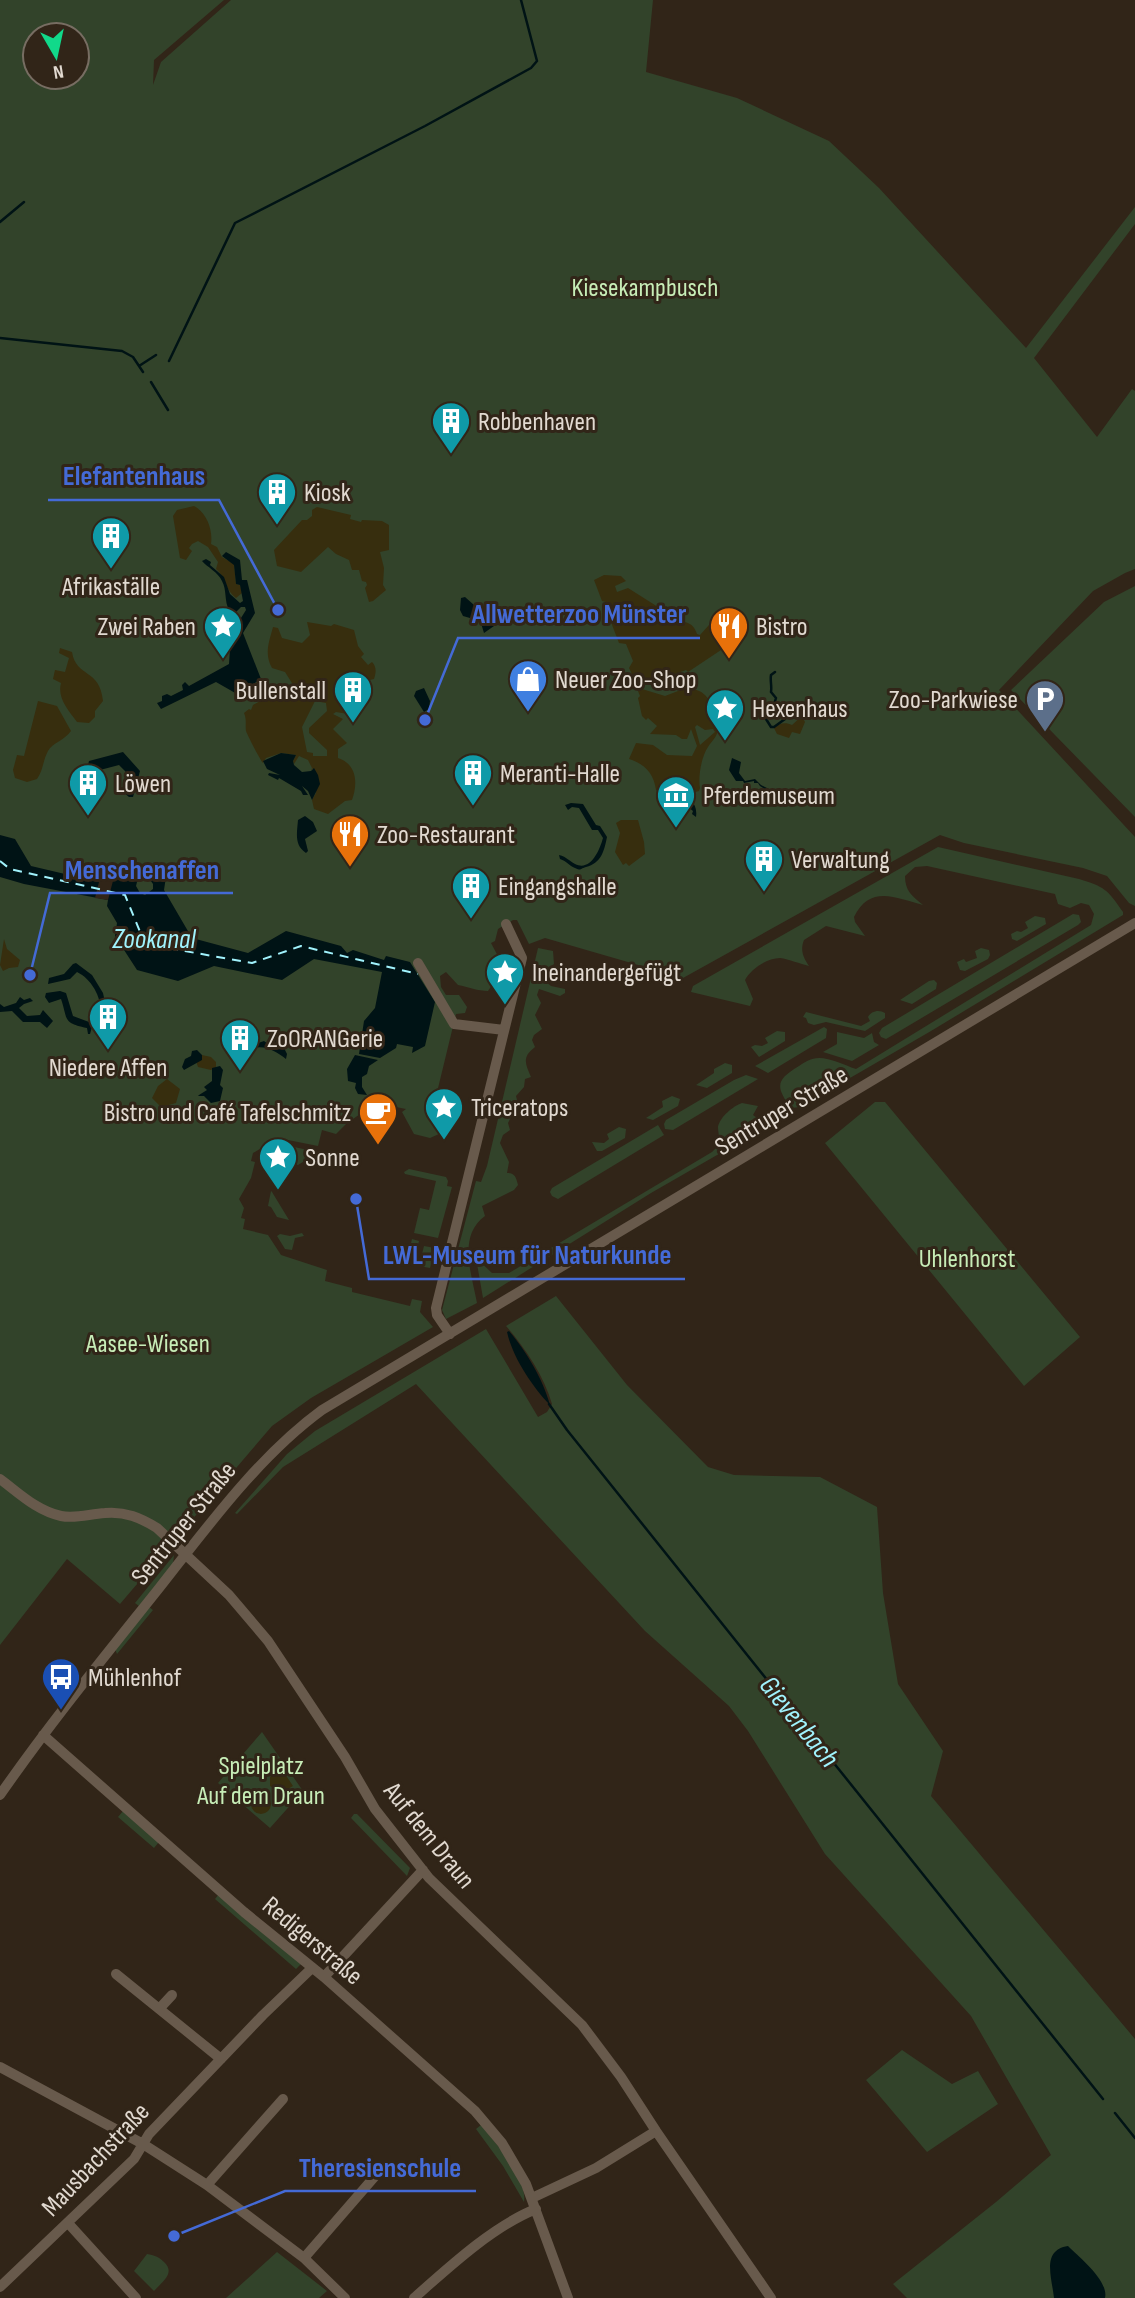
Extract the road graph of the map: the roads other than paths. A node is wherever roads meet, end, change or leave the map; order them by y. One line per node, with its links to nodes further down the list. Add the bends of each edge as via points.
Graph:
1 (1135, 923): 5 (street, Sentruper Straße)
2 (506, 924): 4 (street, via 522,958)
3 (418, 963): 4 (street, via 454,1024)
4 (504, 1030): 5 (street, via 436,1308)
5 (450, 1334): 7 (street, Sentruper Straße, via 294,1431)
6 (0, 1479): 7 (street, Auf dem Draun, via 40,1510 59,1516 133,1515 157,1528)
7 (185, 1554): 8 (street, Sentruper Straße); 10 (street, Auf dem Draun, via 229,1595 268,1641 375,1809)
8 (43, 1735): 9 (street, Sentruper Straße); 11 (street, Redigerstraße)
9 (0, 1795)
10 (423, 1870): 13 (street); 19 (street, Auf dem Draun, via 582,2025)
11 (312, 1968): 13 (street, Redigerstraße); 16 (street, Mausbachstraße)
12 (116, 1974): 15 (street)
13 (324, 1977): 23 (street, Redigerstraße, via 475,2111 502,2143)
14 (172, 1995): 15 (street)
15 (160, 2008): 16 (street)
16 (221, 2059): 20 (street, Mausbachstraße)
17 (0, 2067): 20 (street)
18 (283, 2099): 22 (street)
19 (656, 2131): 23 (street); 31 (street, Auf dem Draun)
20 (142, 2144): 22 (street); 24 (street, Mausbachstraße, via 134,2159)
21 (376, 2175): 25 (street)
22 (207, 2185): 25 (street)
23 (534, 2204): 29 (street); 30 (street, Redigerstraße)
24 (68, 2222): 26 (street, Mausbachstraße); 27 (street)
25 (304, 2258): 28 (street)
26 (0, 2287)
27 (136, 2298)
28 (345, 2298)
29 (414, 2298)
30 (568, 2298)
31 (771, 2298)

